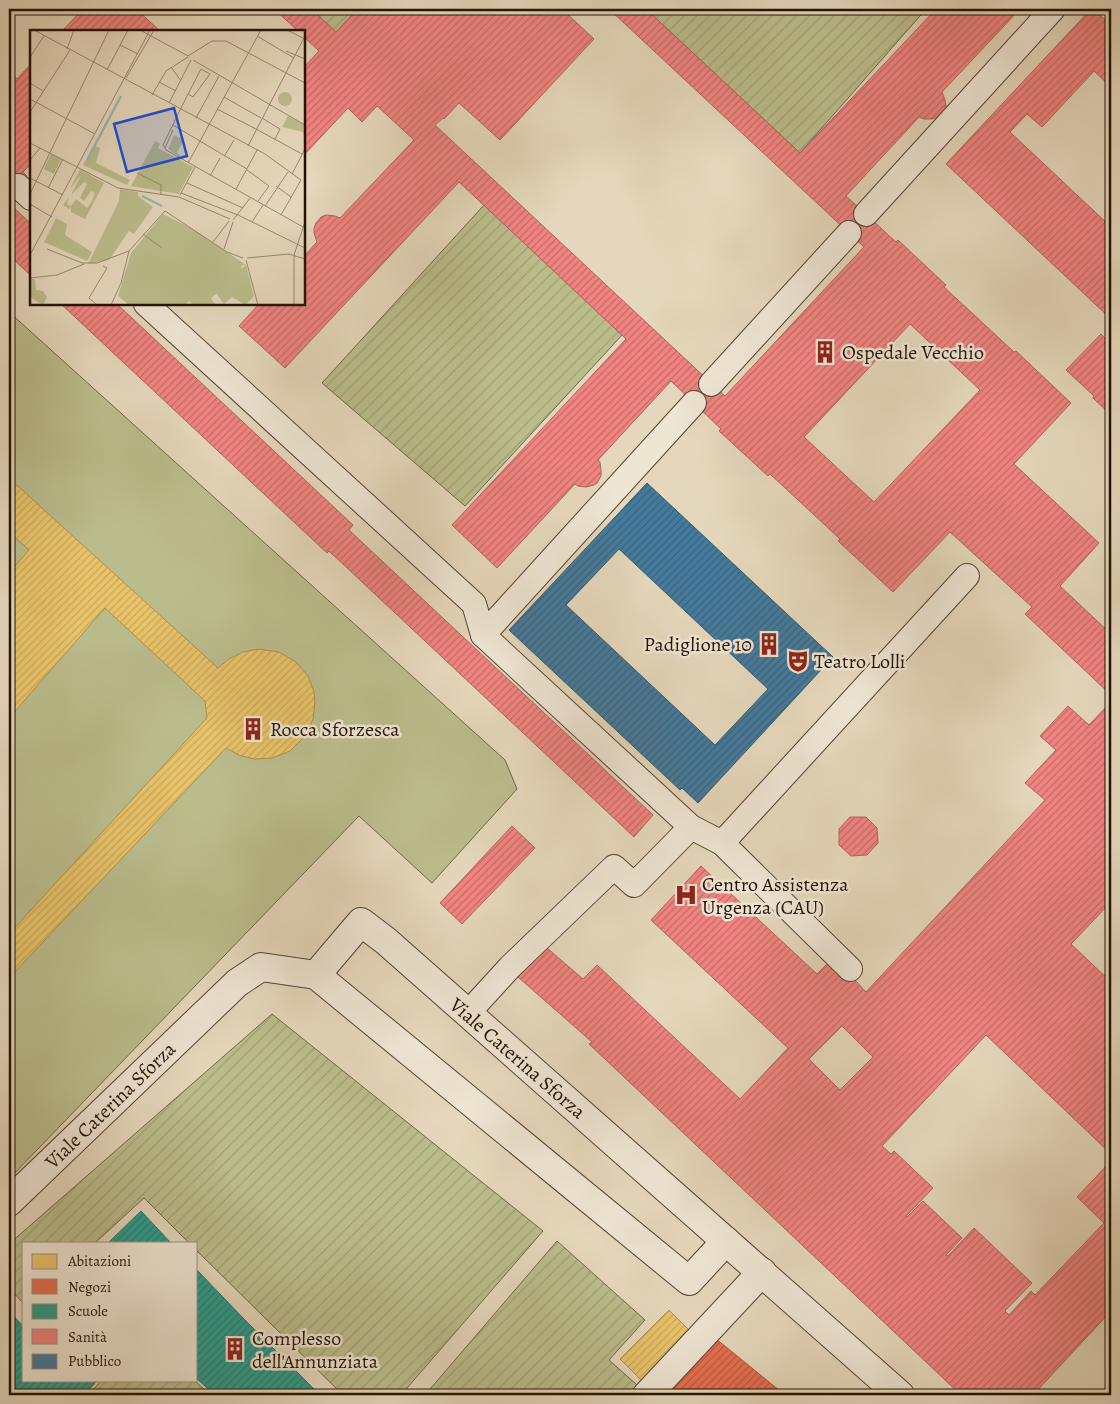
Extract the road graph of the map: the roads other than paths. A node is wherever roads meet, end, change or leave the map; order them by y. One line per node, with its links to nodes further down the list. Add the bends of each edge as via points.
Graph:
1 (1053, 9): 2 (lane)
2 (866, 214)
3 (849, 233): 5 (lane)
4 (147, 305): 8 (lane, via 474,604)
5 (711, 384)
6 (694, 403): 8 (lane)
7 (967, 576): 10 (lane)
8 (483, 635): 9 (lane)
9 (691, 827): 10 (lane); 13 (lane, via 634,885 614,867 510,967)
10 (722, 843): 11 (lane)
11 (850, 969)
12 (316, 975): 13 (street, Viale Caterina Sforza, via 361,922); 14 (street, Viale Caterina Sforza, via 261,967 237,982); 15 (street, via 689,1281)
13 (468, 1014): 15 (street, Viale Caterina Sforza)
14 (9, 1202)
15 (726, 1241): 16 (street, Viale Caterina Sforza)
16 (762, 1272): 17 (street); 18 (street, Viale Caterina Sforza)
17 (647, 1395)
18 (900, 1395)

